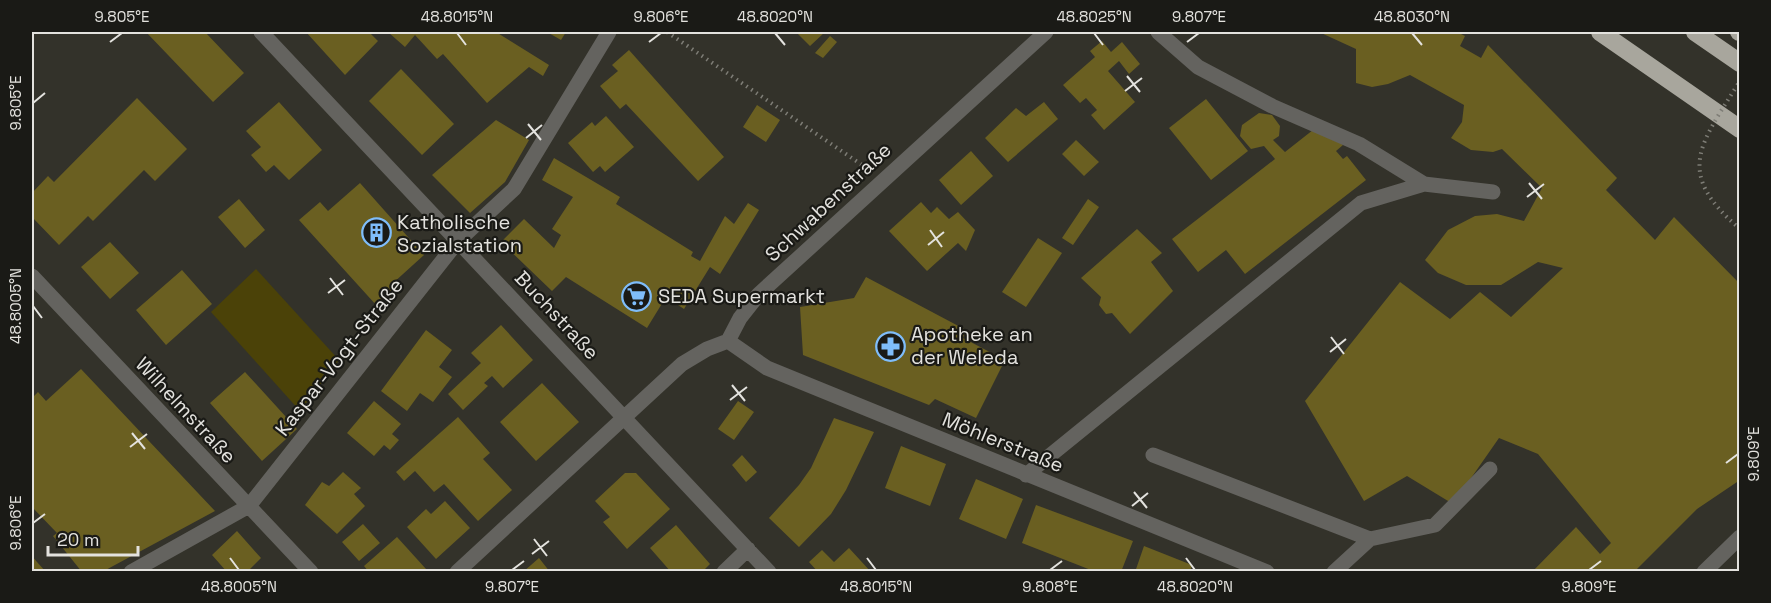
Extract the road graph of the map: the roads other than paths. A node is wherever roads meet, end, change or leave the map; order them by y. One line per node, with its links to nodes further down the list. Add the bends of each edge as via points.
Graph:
1 (261, 32): 11 (street, Buchstraße)
2 (609, 32): 11 (street, Kaspar-Vogt-Straße, via 514,189)
3 (1046, 32): 13 (street, Schwabenstraße, via 759,294)
4 (1158, 32): 9 (street, via 1198,67 1272,106 1359,144)
5 (1600, 32): 8 (highway)
6 (1695, 32): 7 (highway)
7 (1740, 63)
8 (1740, 129)
9 (1424, 184): 10 (street); 17 (street, via 1360,203)
10 (1493, 192)
11 (458, 241): 14 (street, Buchstraße); 18 (street, Kaspar-Vogt-Straße)
12 (32, 276): 18 (street, Wilhelmstraße)
13 (728, 341): 14 (street, via 682,364); 17 (street, Möhlerstraße, via 767,368)
14 (624, 418): 21 (street, Buchstraße); 24 (street)
15 (1153, 455): 20 (street)
16 (1490, 469): 20 (street, via 1435,525)
17 (1026, 475): 27 (street, Möhlerstraße)
18 (249, 506): 22 (street); 23 (street, Wilhelmstraße)
19 (1740, 537): 29 (street)
20 (1370, 539): 28 (street)
21 (748, 549): 25 (street); 26 (street, Buchstraße)
22 (131, 572)
23 (311, 572)
24 (457, 572)
25 (724, 572)
26 (769, 572)
27 (1267, 572)
28 (1334, 572)
29 (1704, 572)

